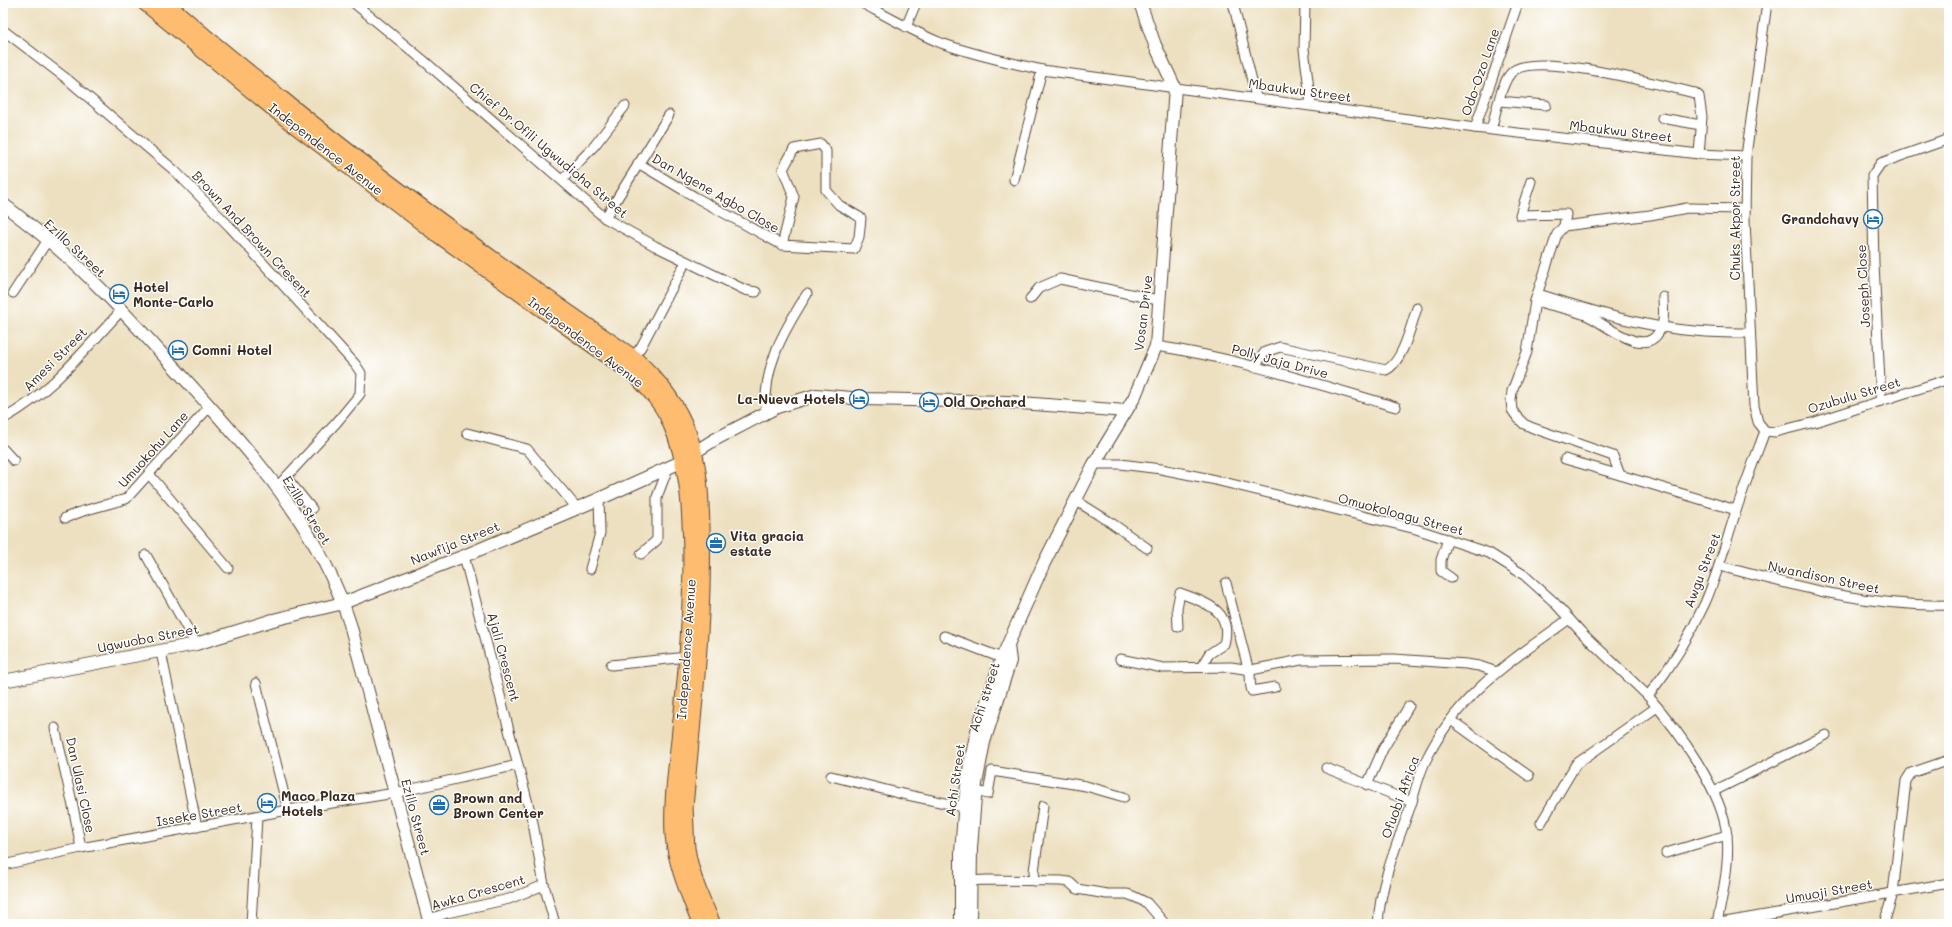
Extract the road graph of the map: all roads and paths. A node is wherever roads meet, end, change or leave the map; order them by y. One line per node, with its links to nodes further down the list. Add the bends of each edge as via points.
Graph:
1 (167, 3): 51 (main road, Independence Avenue, via 309,121 401,192)
2 (354, 3): 29 (street, Chief Dr.Ofili Ugwudioha Street)
3 (862, 3): 11 (street, Mbaukwu Street)
4 (916, 3): 11 (street)
5 (1140, 3): 14 (street, Vosan Drive)
6 (1233, 3): 15 (street)
7 (1305, 3): 17 (street, via 1304,49)
8 (1518, 3): 23 (street, Odo-Ozo Lane)
9 (1767, 3): 27 (street, Chuks Akpor Street)
10 (148, 4): 63 (main road, Independence Avenue, via 281,115 434,232 637,377 656,398)
11 (906, 27): 13 (street, Mbaukwu Street, via 941,43 978,55)
12 (3, 30): 70 (street, Brown And Brown Cresent, via 174,171 230,227 361,373 360,394)
13 (1042, 70): 14 (street, Mbaukwu Street); 30 (street)
14 (1175, 88): 15 (street, Mbaukwu Street); 45 (street, Vosan Drive, via 1164,262)
15 (1256, 98): 17 (street, Mbaukwu Street)
16 (1499, 101): 18 (street); 22 (street, via 1506,80 1512,71 1522,66 1590,70 1695,93 1701,101); 24 (street)
17 (1311, 105): 23 (street, Mbaukwu Street)
18 (1546, 105)
19 (625, 106): 29 (street, via 595,145)
20 (669, 114): 28 (street)
21 (1662, 118): 22 (street)
22 (1701, 124): 26 (street)
23 (1475, 128): 24 (street, Mbaukwu Street)
24 (1492, 129): 26 (street, Mbaukwu Street)
25 (1949, 139): 54 (street, Joseph Close, via 1881,163 1874,171 1871,182)
26 (1699, 154): 27 (street, Mbaukwu Street)
27 (1746, 156): 33 (street, Chuks Akpor Street)
28 (638, 163): 34 (street); 37 (street, Dan Ngene Agbo Close)
29 (562, 180): 34 (street, Chief Dr.Ofili Ugwudioha Street)
30 (1014, 180)
31 (1531, 181): 35 (street, via 1520,215 1566,214)
32 (3, 204): 36 (street, Ezillo Street)
33 (1745, 209): 35 (street, via 1687,208); 49 (street, Chuks Akpor Street)
34 (605, 218): 39 (street, Chief Dr.Ofili Ugwudioha Street, via 655,246 745,290)
35 (1564, 226): 43 (street, via 1553,244)
36 (48, 240): 40 (street); 47 (street, Ezillo Street)
37 (782, 245): 37 (street, via 794,197 782,168 794,149 821,144 826,151 826,190 839,205 861,218 859,237 854,249)
38 (683, 268): 51 (street, via 642,347)
39 (756, 292)
40 (13, 293)
41 (806, 294): 58 (street, via 779,340 765,390)
42 (1663, 297): 48 (street)
43 (1536, 298): 48 (street); 48 (street, via 1586,316 1634,342 1651,340); 69 (street, via 1526,352 1512,391 1512,410 1524,424 1613,456)
44 (1030, 299): 45 (street, via 1040,288 1060,279)
45 (1158, 300): 50 (street, Vosan Drive)
46 (1417, 308): 52 (street, via 1398,360 1386,370 1280,347 1265,352)
47 (121, 311): 55 (street, Ezillo Street); 59 (street, Amesi Street, via 44,391 23,408)
48 (1662, 326): 49 (street, via 1695,331)
49 (1750, 333): 60 (street, Chuks Akpor Street, via 1754,406 1758,422)
50 (1156, 346): 52 (street, Polly Jaja Drive); 57 (street, Vosan Drive, via 1149,366)
51 (633, 358): 63 (main road, Independence Avenue, via 648,370 666,392 684,422)
52 (1254, 367): 56 (street, Polly Jaja Drive)
53 (1949, 379): 54 (street, Ozubulu Street)
54 (1881, 401): 60 (street, Ozubulu Street, via 1815,422 1775,432)
55 (210, 406): 68 (street, Umuokohu Lane); 71 (street, Ezillo Street, via 240,439)
56 (1396, 407)
57 (1126, 411): 58 (street, Nawfija Street, via 1008,402 863,399 816,395); 66 (street, Vosan Drive)
58 (766, 413): 63 (street, Nawfija Street)
59 (4, 417)
60 (1765, 431): 76 (street, Awgu Street)
61 (467, 433): 74 (street, via 526,448)
62 (3, 449): 65 (street)
63 (689, 456): 67 (street, Nawfija Street); 96 (main road, Independence Avenue, via 691,592); 143 (main road, Independence Avenue, via 701,502 702,593 685,808 686,833 694,875)
64 (1565, 459): 69 (street)
65 (14, 461)
66 (1094, 464): 73 (street, Vosan Drive); 78 (street, Omuokoloagu Street, via 1161,469 1211,479 1409,527)
67 (668, 468): 72 (street, Nawfija Street); 80 (street, via 657,497 657,540)
68 (149, 474): 77 (street, Umuokohu Lane, via 126,499); 84 (street)
69 (1620, 475): 76 (street)
70 (286, 477): 71 (street, Brown And Brown Cresent); 75 (street)
71 (277, 487): 88 (street, Ezillo Street, via 308,534)
72 (599, 499): 74 (street, Nawfija Street); 85 (street, via 600,533)
73 (1075, 500): 79 (street); 94 (street, Vosan Drive)
74 (577, 508): 82 (street, Nawfija Street)
75 (312, 509)
76 (1736, 510): 83 (street, Awgu Street)
77 (65, 518)
78 (1448, 539): 86 (street, via 1441,560 1441,571); 90 (street, Omuokoloagu Street, via 1504,561 1524,575)
79 (1147, 548)
80 (641, 554)
81 (146, 555): 93 (street)
82 (464, 556): 88 (street, Nawfija Street); 113 (street, Ajali Crescent)
83 (1720, 566): 89 (street, Nwandison Street, via 1858,599 1906,605); 106 (street, Awgu Street, via 1696,622)
84 (228, 568)
85 (590, 569)
86 (1451, 578)
87 (1226, 583): 101 (street)
88 (343, 603): 93 (street, Ugwuoba Street, via 273,620); 120 (street, Ezillo Street)
89 (1949, 605)
90 (1569, 619): 102 (street, Ofuobi Africa); 106 (street, Omuokoloagu Street)
91 (1178, 627): 100 (street, via 1177,608 1180,593 1208,604 1224,617 1227,633 1224,644 1209,654)
92 (944, 636): 97 (street)
93 (196, 644): 95 (street, Ugwuoba Street)
94 (1008, 646): 97 (street, Achi Street); 118 (street, Achi street, via 1010,661 984,742)
95 (161, 652): 103 (street, Ugwuoba Street); 129 (street)
96 (687, 657): 99 (street); 142 (main road, Independence Avenue, via 674,790 673,834 681,875)
97 (1002, 658): 124 (street, Achi Street, via 975,741)
98 (1120, 659): 100 (street, via 1163,668)
99 (612, 664)
100 (1201, 667): 101 (street)
101 (1251, 670): 102 (street, via 1301,660 1394,659 1466,664); 105 (street, via 1249,685 1252,691)
102 (1497, 672): 109 (street, Ofuobi Africa, via 1466,701)
103 (3, 681)
104 (256, 683): 125 (street)
105 (1275, 687)
106 (1648, 696): 108 (street)
107 (1409, 706): 117 (street, via 1383,749)
108 (1657, 707): 119 (street); 128 (street, via 1576,764)
109 (1451, 720): 116 (street); 122 (street, Ofuobi Africa, via 1426,761)
110 (55, 728): 131 (street, Dan Ulasi Close)
111 (1826, 735): 119 (street)
112 (1949, 760): 138 (street, via 1911,773 1906,781)
113 (518, 765): 120 (street, Isseke Street); 127 (street, Ajali Crescent)
114 (1326, 768): 117 (street)
115 (831, 776): 124 (street)
116 (1529, 776)
117 (1367, 785): 122 (street)
118 (976, 791): 121 (street, via 988,794 992,772 1086,786); 134 (street, Achi street)
119 (1714, 791): 130 (street)
120 (395, 793): 125 (street, Isseke Street); 139 (street, Ezillo Street)
121 (1124, 797)
122 (1412, 802): 147 (street, Ofuobi Africa, via 1385,883)
123 (1043, 806): 135 (street, via 1034,871)
124 (964, 807): 134 (street, Achi Street)
125 (288, 810): 126 (street, Isseke Street)
126 (257, 817): 129 (street, Isseke Street); 140 (street)
127 (533, 823): 137 (street, Awka Crescent)
128 (1541, 823)
129 (197, 827): 131 (street, Isseke Street)
130 (1727, 835): 132 (street); 149 (street, via 1727,853)
131 (81, 848): 133 (street, Isseke Street)
132 (1666, 853)
133 (3, 865)
134 (965, 881): 135 (street); 144 (street, Achi Street); 145 (street, Achi street)
135 (1035, 881): 146 (street, via 1069,882 1078,889 1107,894 1127,894 1146,903)
136 (1949, 883): 138 (street, Umuoji Street)
137 (544, 885): 139 (street, Awka Crescent, via 509,899 447,913); 141 (street)
138 (1894, 893): 149 (street, Umuoji Street); 150 (street)
139 (430, 922)
140 (251, 924)
141 (555, 924)
142 (700, 924)
143 (713, 924)
144 (961, 924)
145 (970, 924)
146 (1165, 924)
147 (1378, 924)
148 (1714, 924): 149 (street, Umuoji Street)
149 (1717, 924)
150 (1884, 924)

